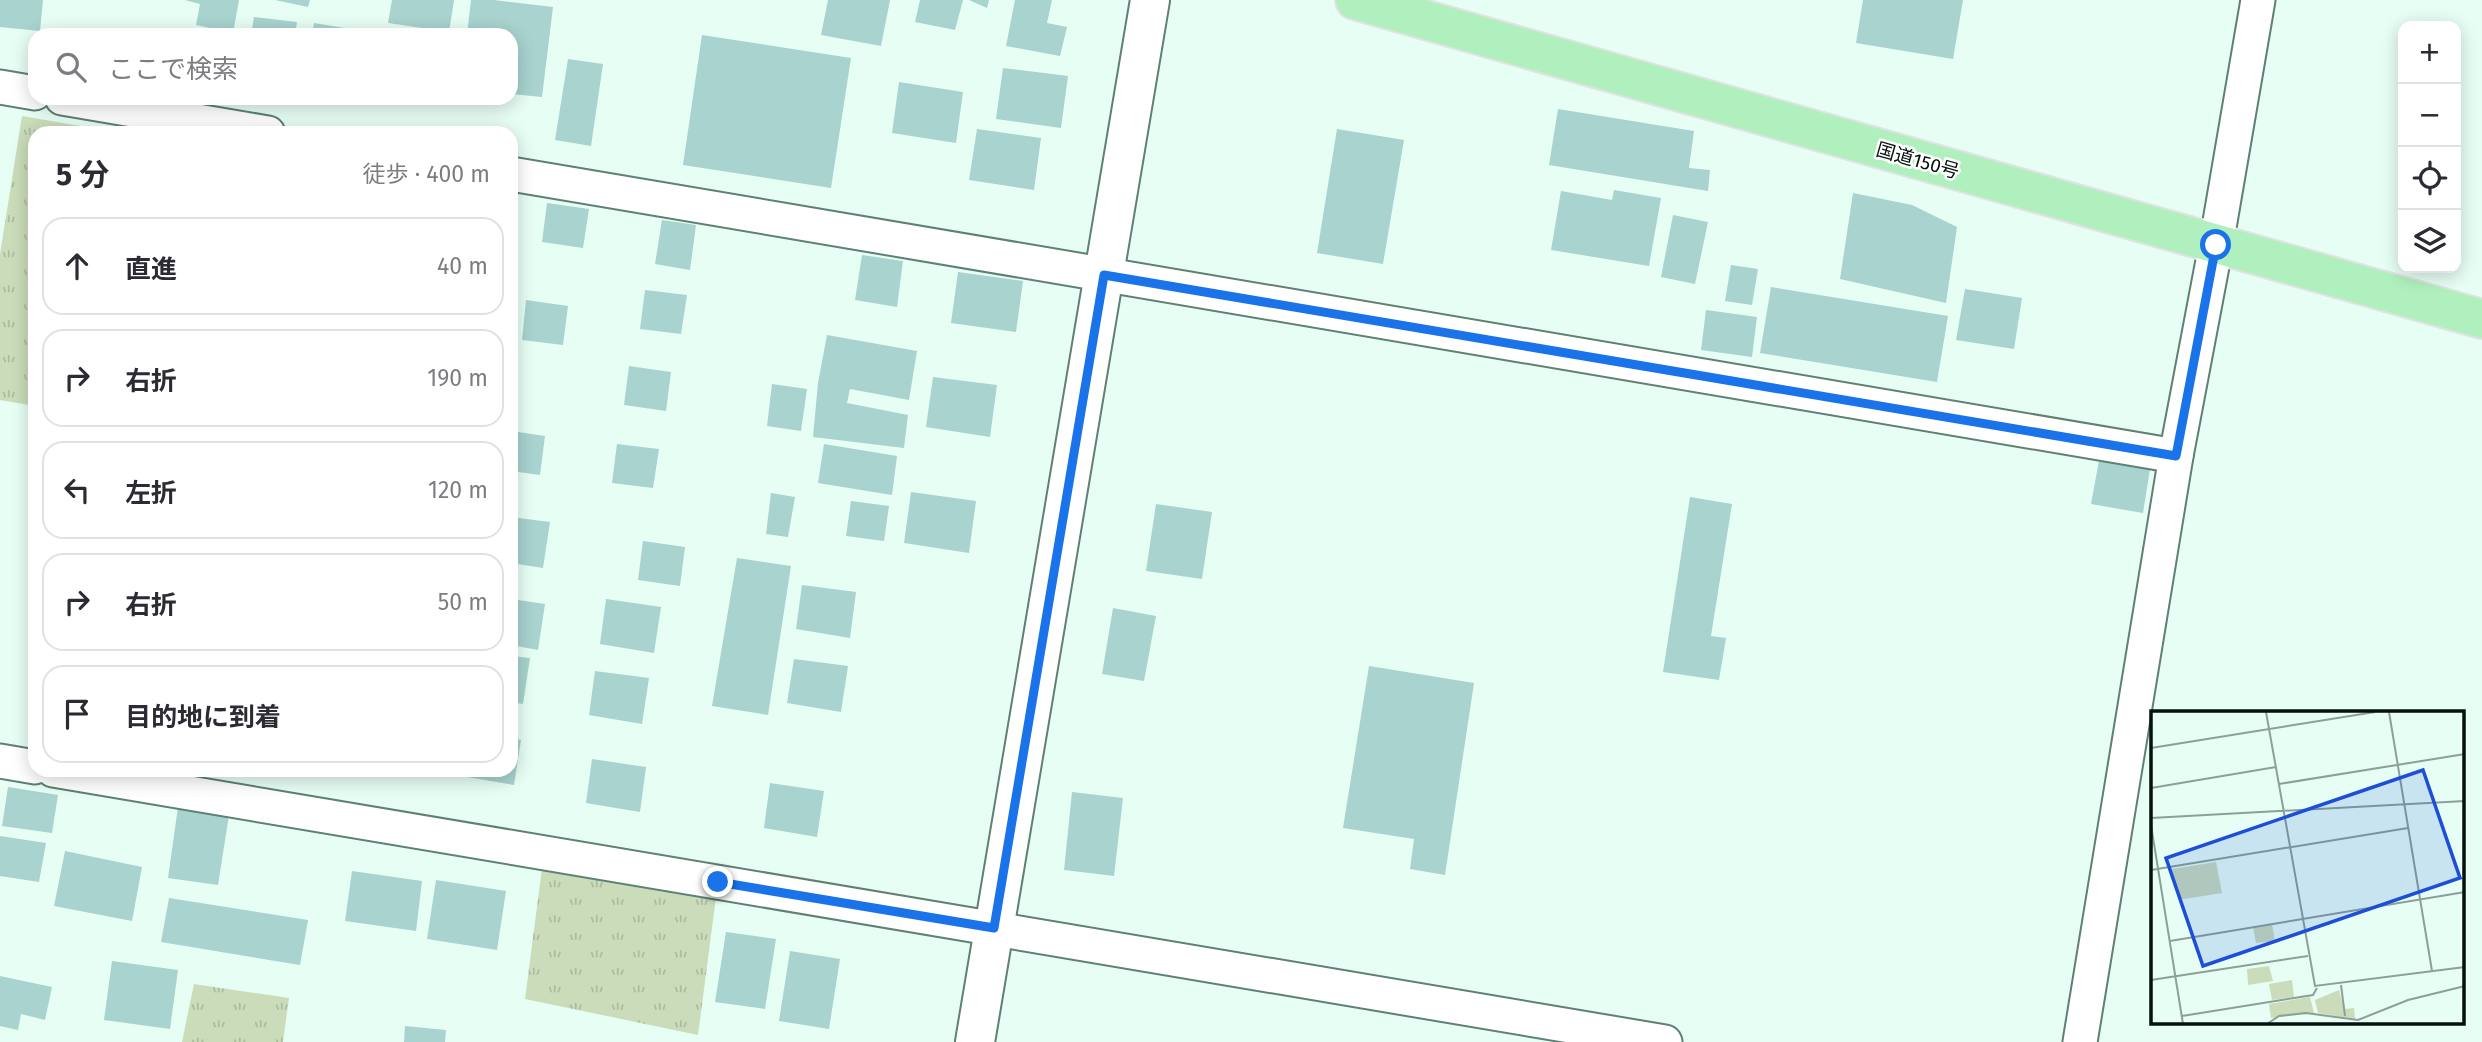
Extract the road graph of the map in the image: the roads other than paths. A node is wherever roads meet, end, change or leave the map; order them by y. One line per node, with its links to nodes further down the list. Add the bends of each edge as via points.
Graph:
1 (1150, 0): 10 (street)
2 (1355, 0): 9 (highway, 国道150号)
3 (2258, 0): 9 (street)
4 (0, 88): 5 (street)
5 (28, 92)
6 (103, 105): 7 (street)
7 (227, 126)
8 (518, 175): 10 (street)
9 (2216, 245): 11 (highway, 国道150号); 12 (street)
10 (1104, 275): 12 (street); 16 (street)
11 (2482, 319)
12 (2176, 456): 19 (street)
13 (0, 761): 14 (street)
14 (28, 766)
15 (95, 777): 16 (street)
16 (994, 928): 17 (street); 18 (street)
17 (975, 1042)
18 (1665, 1042)
19 (2080, 1042)

